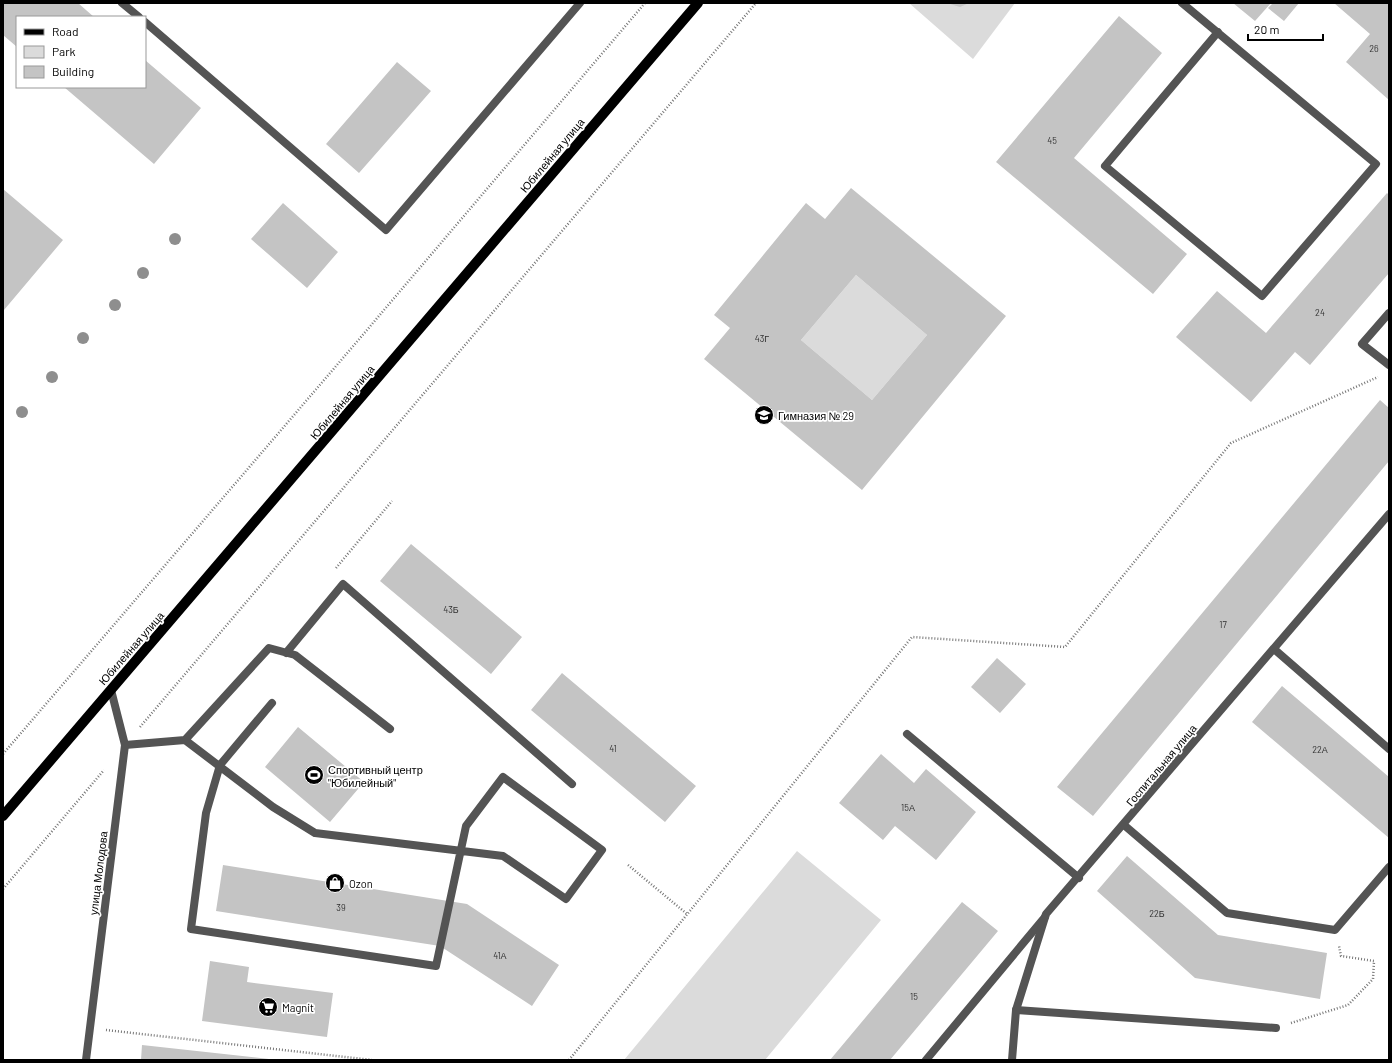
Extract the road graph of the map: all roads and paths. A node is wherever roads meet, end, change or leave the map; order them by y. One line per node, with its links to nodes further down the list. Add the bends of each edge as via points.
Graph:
1 (122, 3): 7 (street)
2 (580, 3): 8 (street, via 386,230)
3 (645, 3): 24 (path)
4 (698, 3): 17 (main road, Юбилейная улица)
5 (756, 3): 22 (path)
6 (1182, 3): 9 (street)
7 (138, 16)
8 (146, 23)
9 (1218, 32): 9 (street, via 1105,166 1262,296 1376,164)
10 (1389, 313): 11 (street, via 1362,344)
11 (1389, 365)
12 (1382, 375): 13 (path)
13 (1231, 443)
14 (1389, 514): 15 (street, Госпитальная улица)
15 (1274, 649): 23 (street); 28 (street, Госпитальная улица)
16 (286, 653): 19 (street, via 296,655); 21 (street, via 269,648); 26 (street, via 343,584)
17 (111, 690): 22 (street, улица Молодова); 27 (main road, Юбилейная улица)
18 (272, 703): 25 (street)
19 (390, 729)
20 (907, 734): 32 (street)
21 (185, 740): 22 (street); 25 (street)
22 (125, 745): 33 (path); 38 (street, улица Молодова)
23 (1389, 749)
24 (3, 754)
25 (220, 765): 29 (street, via 273,807 315,834); 29 (street, via 206,813 191,929 436,966)
26 (572, 784)
27 (3, 816)
28 (1124, 825): 32 (street, Госпитальная улица); 36 (street, via 1226,913)
29 (460, 850): 29 (street, via 503,856 566,899 602,850 503,777 466,826)
30 (628, 865): 34 (path)
31 (1389, 867): 36 (street)
32 (1079, 878): 35 (street, Госпитальная улица)
33 (3, 889)
34 (687, 914)
35 (1046, 914): 37 (street, Госпитальная улица); 42 (street)
36 (1335, 930): 39 (path, via 1341,956 1374,961 1372,979 1348,1005)
37 (1016, 1010): 39 (street); 43 (street, Госпитальная улица)
38 (89, 1028): 40 (street, улица Молодова); 41 (path)
39 (1276, 1028)
40 (86, 1060)
41 (372, 1060)
42 (926, 1060)
43 (1012, 1060)

